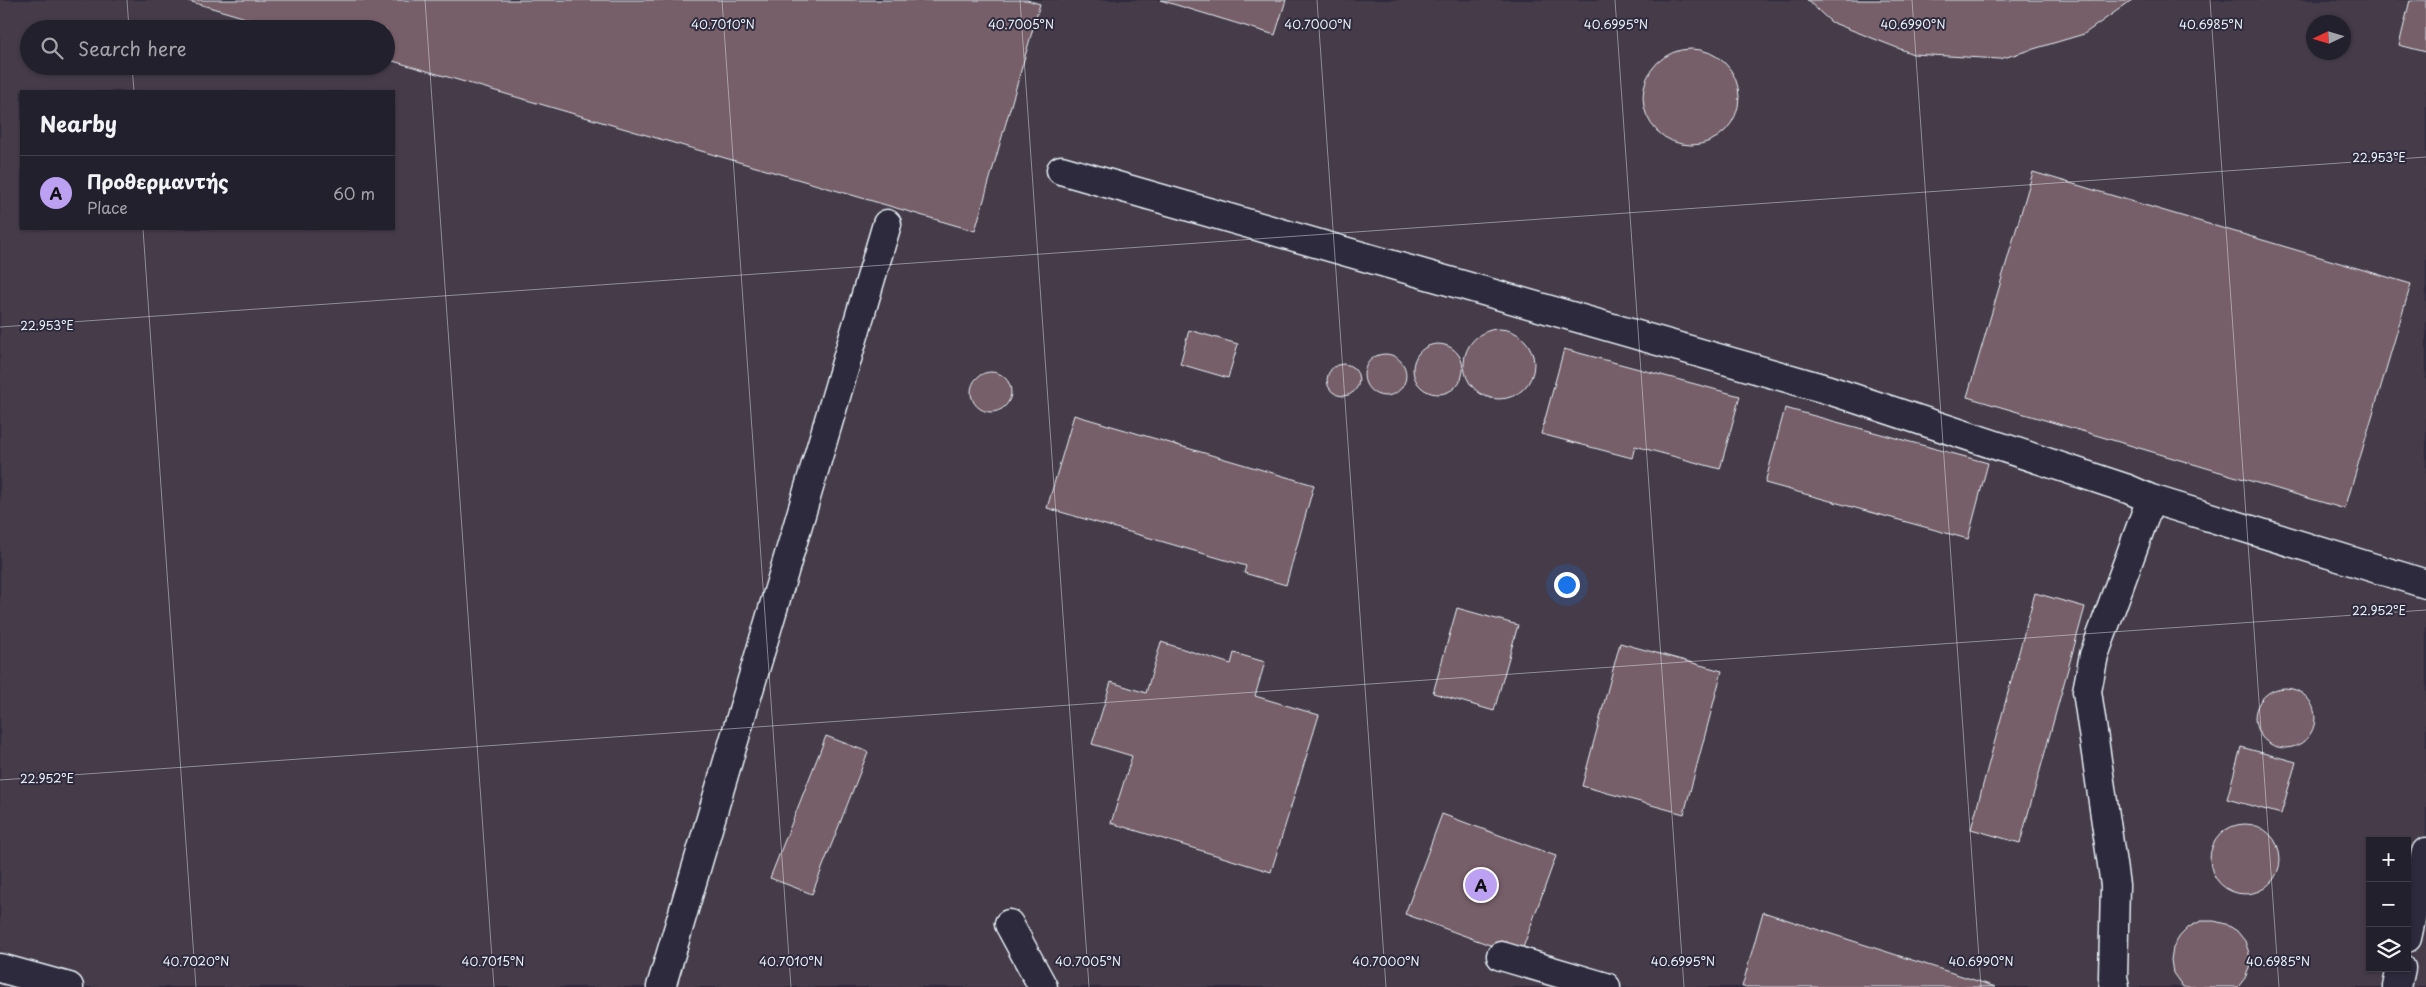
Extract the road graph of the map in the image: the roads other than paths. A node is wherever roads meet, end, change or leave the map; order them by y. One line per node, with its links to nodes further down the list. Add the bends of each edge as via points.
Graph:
1 (1061, 170): 3 (street, via 1829,390)
2 (887, 224): 12 (street)
3 (2152, 499): 4 (street); 15 (street, via 2094,655 2087,691 2115,885)
4 (2426, 584)
5 (2426, 852): 7 (street)
6 (1009, 924): 13 (street)
7 (2409, 927)
8 (1501, 956): 14 (street)
9 (0, 968): 11 (street)
10 (2400, 972): 16 (street)
11 (69, 987)
12 (660, 987)
13 (1043, 987)
14 (1606, 987)
15 (2115, 987)
16 (2397, 987)

